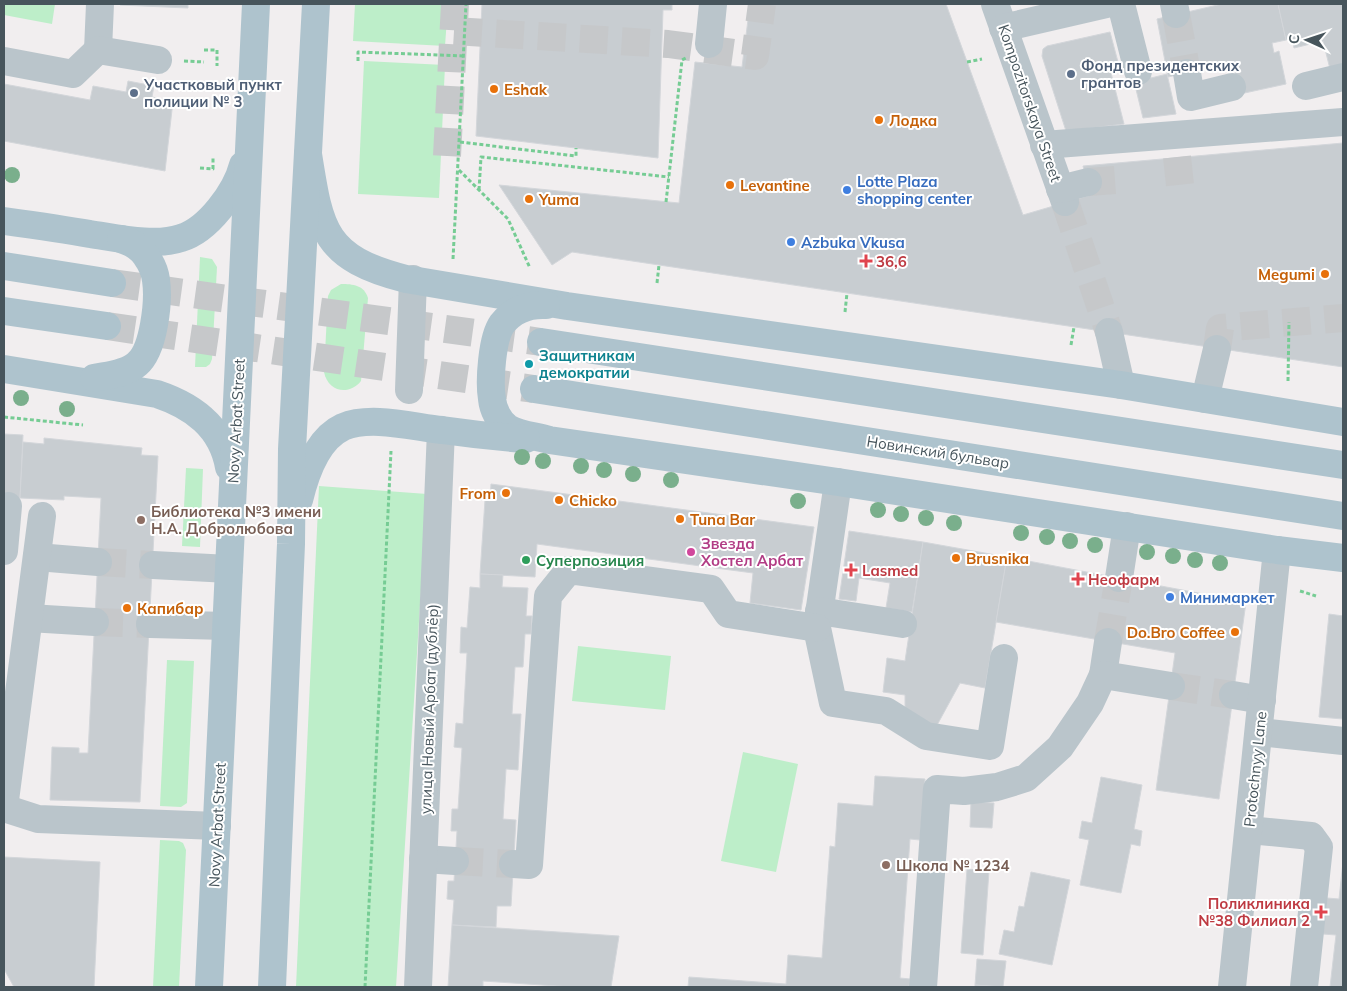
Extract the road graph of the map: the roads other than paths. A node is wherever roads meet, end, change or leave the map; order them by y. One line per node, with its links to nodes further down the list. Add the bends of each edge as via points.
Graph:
1 (100, 4): 9 (street)
2 (256, 4): 18 (main road, Novy Arbat Street)
3 (316, 4): 20 (main road)
4 (713, 4): 8 (street)
5 (1106, 4): 7 (street)
6 (1121, 4): 12 (street)
7 (999, 16): 19 (street, Kompozitorskaya Street)
8 (708, 44)
9 (98, 50): 10 (street); 11 (street, via 73,74)
10 (158, 60)
11 (4, 61)
12 (1138, 71)
13 (1186, 73): 16 (street, via 1191,97)
14 (1343, 77): 15 (street)
15 (1306, 86)
16 (1232, 87)
17 (1343, 122): 19 (street)
18 (248, 147): 24 (main road, via 242,169 224,202 191,234 168,241); 45 (main road, Novy Arbat Street)
19 (1047, 152): 21 (street, via 1160,149 1172,151); 22 (street, Kompozitorskaya Street, via 1062,196)
20 (308, 154): 26 (main road, via 315,198 330,237 359,263); 50 (main road, via 292,449)
21 (1177, 157)
22 (1088, 182)
23 (4, 221): 24 (main road)
24 (120, 238): 35 (main road, via 138,246 153,269 156,280 154,326 144,357 137,365 117,374)
25 (4, 266): 27 (main road)
26 (413, 280): 28 (main road); 38 (street)
27 (112, 283)
28 (567, 306): 36 (main road); 42 (main road, via 524,307 499,329 494,345 492,398 500,420 508,428)
29 (4, 311): 30 (main road)
30 (106, 326)
31 (1109, 332): 36 (street)
32 (541, 342): 43 (main road)
33 (1217, 348): 39 (street)
34 (4, 369): 35 (main road)
35 (80, 380): 45 (main road, via 157,394 178,401 198,414 216,432 227,456)
36 (1121, 385): 39 (main road)
37 (534, 389): 48 (main road, Новинский бульвар)
38 (409, 390)
39 (1206, 399): 40 (main road)
40 (1343, 422)
41 (441, 430): 42 (main road); 50 (main road, via 371,422 344,427 332,434 310,466 299,498); 76 (street, улица Новый Арбат (дублёр))
42 (549, 440): 44 (main road)
43 (1343, 465)
44 (838, 482): 49 (main road); 60 (street)
45 (232, 496): 57 (main road, Novy Arbat Street)
46 (8, 506): 52 (street)
47 (42, 516): 53 (street)
48 (1343, 516)
49 (1127, 526): 51 (main road); 58 (street)
50 (291, 544): 80 (main road)
51 (1277, 550): 54 (main road); 70 (street, Protochnyy Lane)
52 (4, 551)
53 (37, 557): 55 (street); 59 (street)
54 (1343, 558)
55 (98, 562)
56 (153, 566): 57 (street)
57 (229, 570): 64 (main road, Novy Arbat Street)
58 (1119, 578)
59 (29, 618): 61 (street); 73 (street)
60 (818, 620): 63 (street); 66 (street, via 833,703 886,711 926,736 990,746); 78 (street, via 728,614 711,589 569,570 548,596 528,865)
61 (95, 622)
62 (150, 624): 64 (street)
63 (904, 624)
64 (226, 626): 74 (main road, Novy Arbat Street)
65 (1108, 642): 67 (street)
66 (1004, 658)
67 (1103, 676): 68 (street); 82 (street, via 1060,747 1026,778 997,787 964,791 937,789)
68 (1171, 686)
69 (1233, 695): 70 (street)
70 (1262, 700): 71 (street, Protochnyy Lane)
71 (1259, 732): 72 (street); 75 (street, Protochnyy Lane)
72 (1343, 741)
73 (4, 808): 74 (street, via 38,819)
74 (217, 826): 79 (main road, Novy Arbat Street)
75 (1249, 830): 83 (street, Protochnyy Lane); 84 (street, via 1311,836 1320,847)
76 (423, 859): 77 (street); 81 (street, улица Новый Арбат (дублёр))
77 (455, 861)
78 (513, 864)
79 (209, 987)
80 (272, 987)
81 (418, 987)
82 (922, 987)
83 (1232, 987)
84 (1304, 987)

